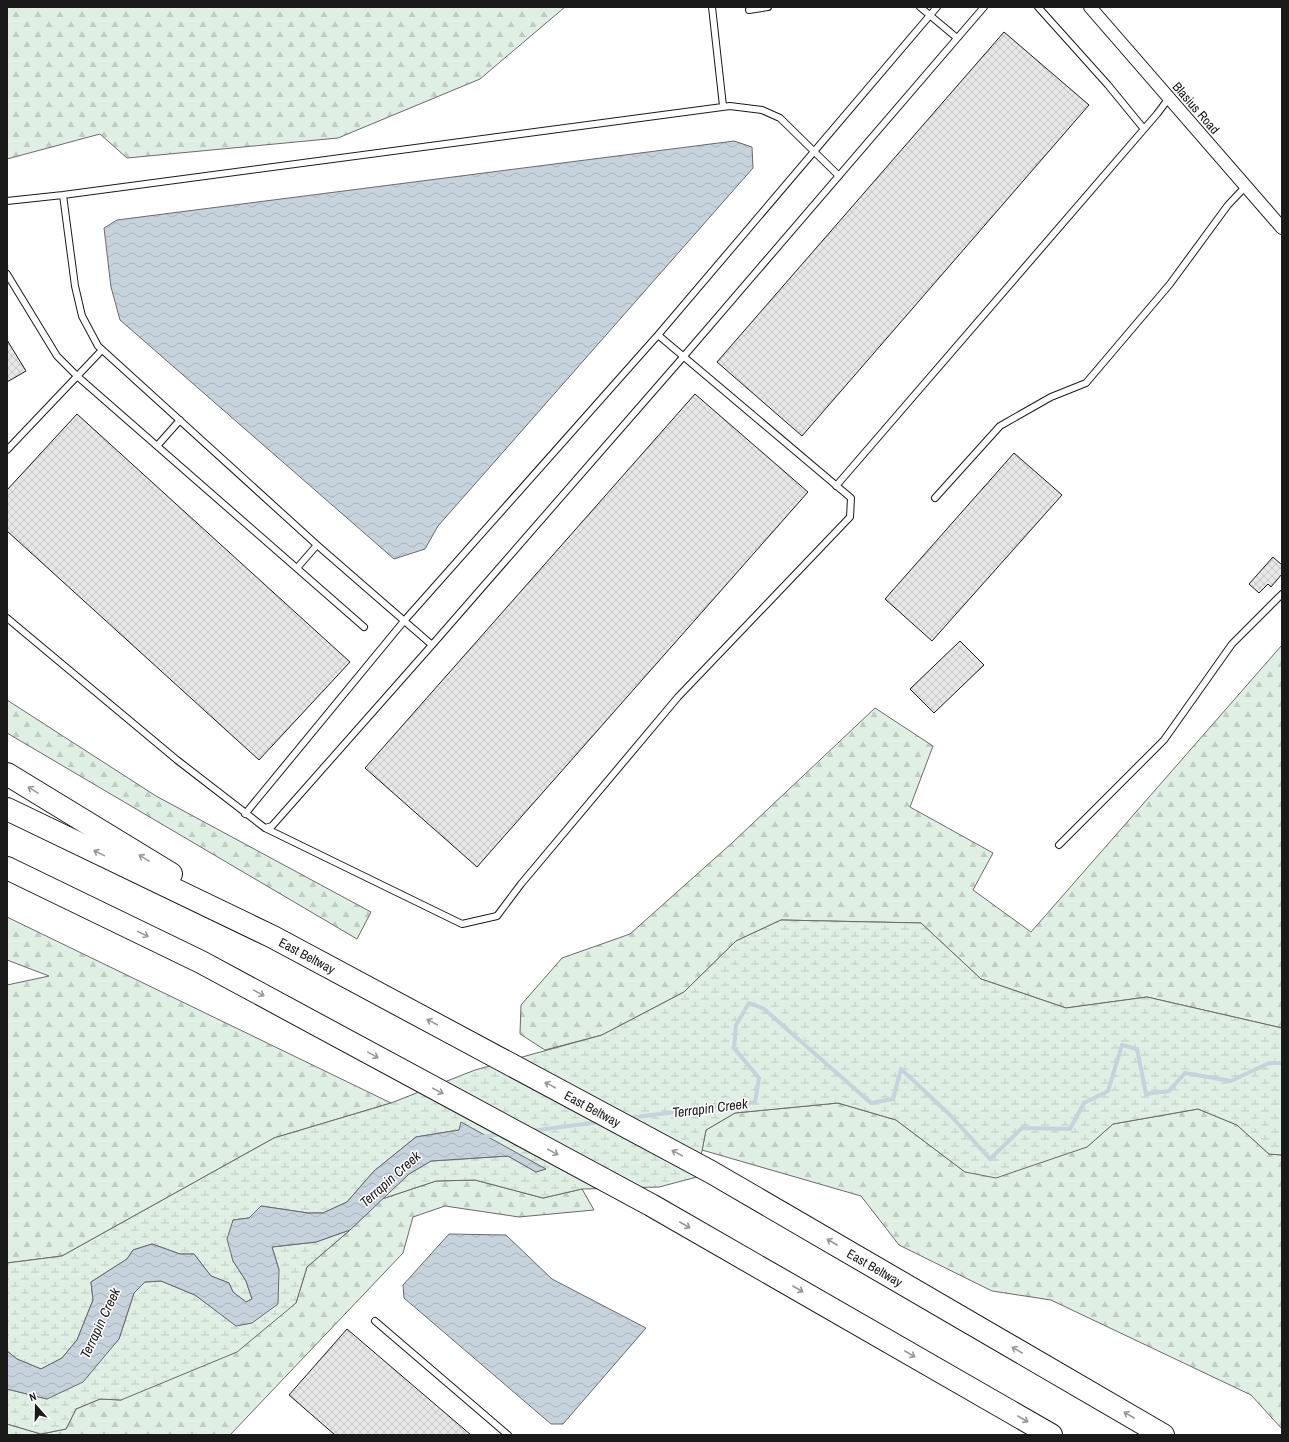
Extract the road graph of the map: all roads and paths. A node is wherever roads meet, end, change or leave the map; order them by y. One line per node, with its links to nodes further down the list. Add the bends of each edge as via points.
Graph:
1 (712, 7): 12 (lane)
2 (768, 7): 8 (lane)
3 (920, 7): 9 (lane)
4 (936, 7): 9 (lane)
5 (984, 7): 10 (lane)
6 (1038, 7): 13 (lane)
7 (1090, 7): 11 (street, Blasius Road)
8 (749, 10)
9 (930, 15): 10 (lane); 14 (lane)
10 (957, 38): 15 (lane)
11 (1169, 98): 13 (lane); 16 (street, Blasius Road)
12 (723, 106): 14 (lane, via 762,110 780,118); 17 (lane)
13 (1144, 129): 28 (lane)
14 (814, 152): 15 (lane); 21 (lane)
15 (839, 176): 23 (lane)
16 (1246, 186): 19 (street, Blasius Road); 29 (lane, via 1228,205 1170,284 1086,383 1051,397 1000,426)
17 (63, 195): 18 (lane); 22 (lane, via 75,286 82,316)
18 (7, 201)
19 (1282, 228)
20 (7, 274): 24 (lane, via 57,356)
21 (658, 335): 23 (lane); 34 (lane)
22 (102, 350): 24 (lane); 25 (lane)
23 (684, 356): 28 (lane); 36 (lane)
24 (77, 376): 26 (lane); 27 (lane)
25 (180, 420): 26 (lane); 30 (lane)
26 (157, 446): 31 (lane)
27 (7, 450)
28 (836, 486): 40 (lane, via 851,498 850,517 678,697 497,916 462,924)
29 (934, 498)
30 (317, 545): 31 (lane); 34 (lane)
31 (297, 568): 35 (lane)
32 (1282, 594): 41 (lane, via 1232,644 1164,740)
33 (7, 618): 39 (lane)
34 (404, 621): 36 (lane); 39 (lane)
35 (364, 627)
36 (432, 644): 40 (lane, via 272,826)
37 (7, 774): 45 (highway, one-way to 37)
38 (7, 810): 45 (highway, East Beltway, one-way to 38)
39 (245, 814): 40 (lane)
40 (265, 828)
41 (1059, 845)
42 (7, 868): 44 (highway)
43 (7, 885): 44 (highway)
44 (121, 923): 48 (highway, one-way to 48, via 201,962 651,1205)
45 (273, 937): 49 (highway, East Beltway, one-way to 45, via 711,1172)
46 (375, 1321): 47 (lane)
47 (508, 1435)
48 (1050, 1435)
49 (1163, 1435)

